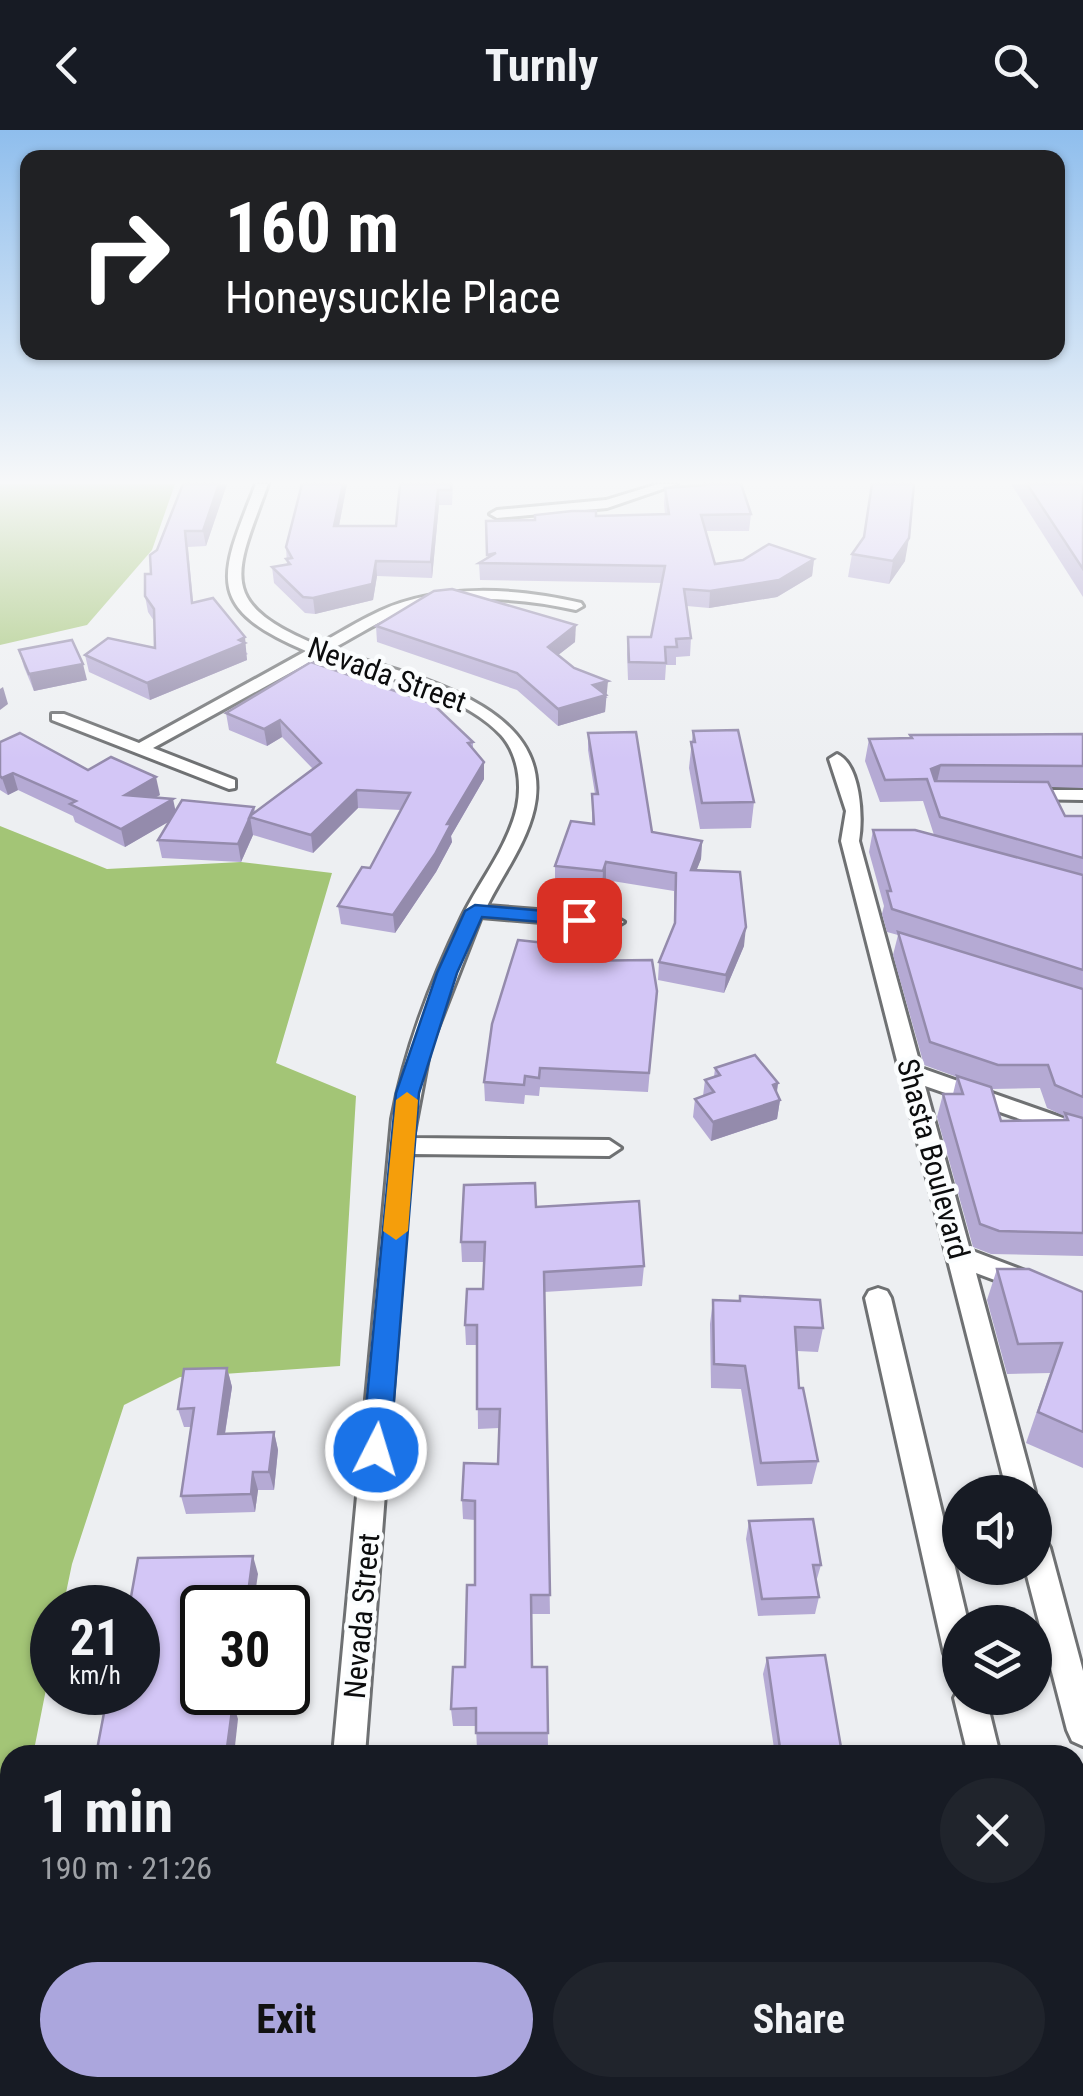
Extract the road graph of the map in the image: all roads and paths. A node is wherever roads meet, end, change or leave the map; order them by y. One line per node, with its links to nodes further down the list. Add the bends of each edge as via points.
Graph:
1 (235, 576): 3 (street, Nevada Street, via 238,597 251,614)
2 (576, 606): 3 (street, via 549,598 418,601)
3 (315, 651): 5 (street); 12 (street, Nevada Street, via 440,689 484,712 509,737 527,767 527,798)
4 (58, 717): 5 (street)
5 (140, 749): 7 (street)
6 (837, 759): 10 (street, Shasta Boulevard, via 855,810)
7 (229, 784)
8 (1008, 795): 9 (street)
9 (1082, 796)
10 (853, 826): 11 (street); 14 (street, Shasta Boulevard, via 850,841 885,942)
11 (881, 830)
12 (475, 911): 13 (street); 16 (street, Nevada Street, via 428,1024 408,1093)
13 (614, 922)
14 (911, 1073): 15 (street); 18 (street, Shasta Boulevard)
15 (1083, 1133)
16 (403, 1146): 17 (street); 26 (street, Nevada Street)
17 (610, 1148)
18 (958, 1256): 19 (street); 21 (street, Shasta Boulevard)
19 (1048, 1290)
20 (878, 1298): 23 (street)
21 (1016, 1475)
22 (1045, 1585): 25 (street)
23 (949, 1605)
24 (974, 1715): 27 (street)
25 (1083, 1730)
26 (351, 1745)
27 (982, 1745)

